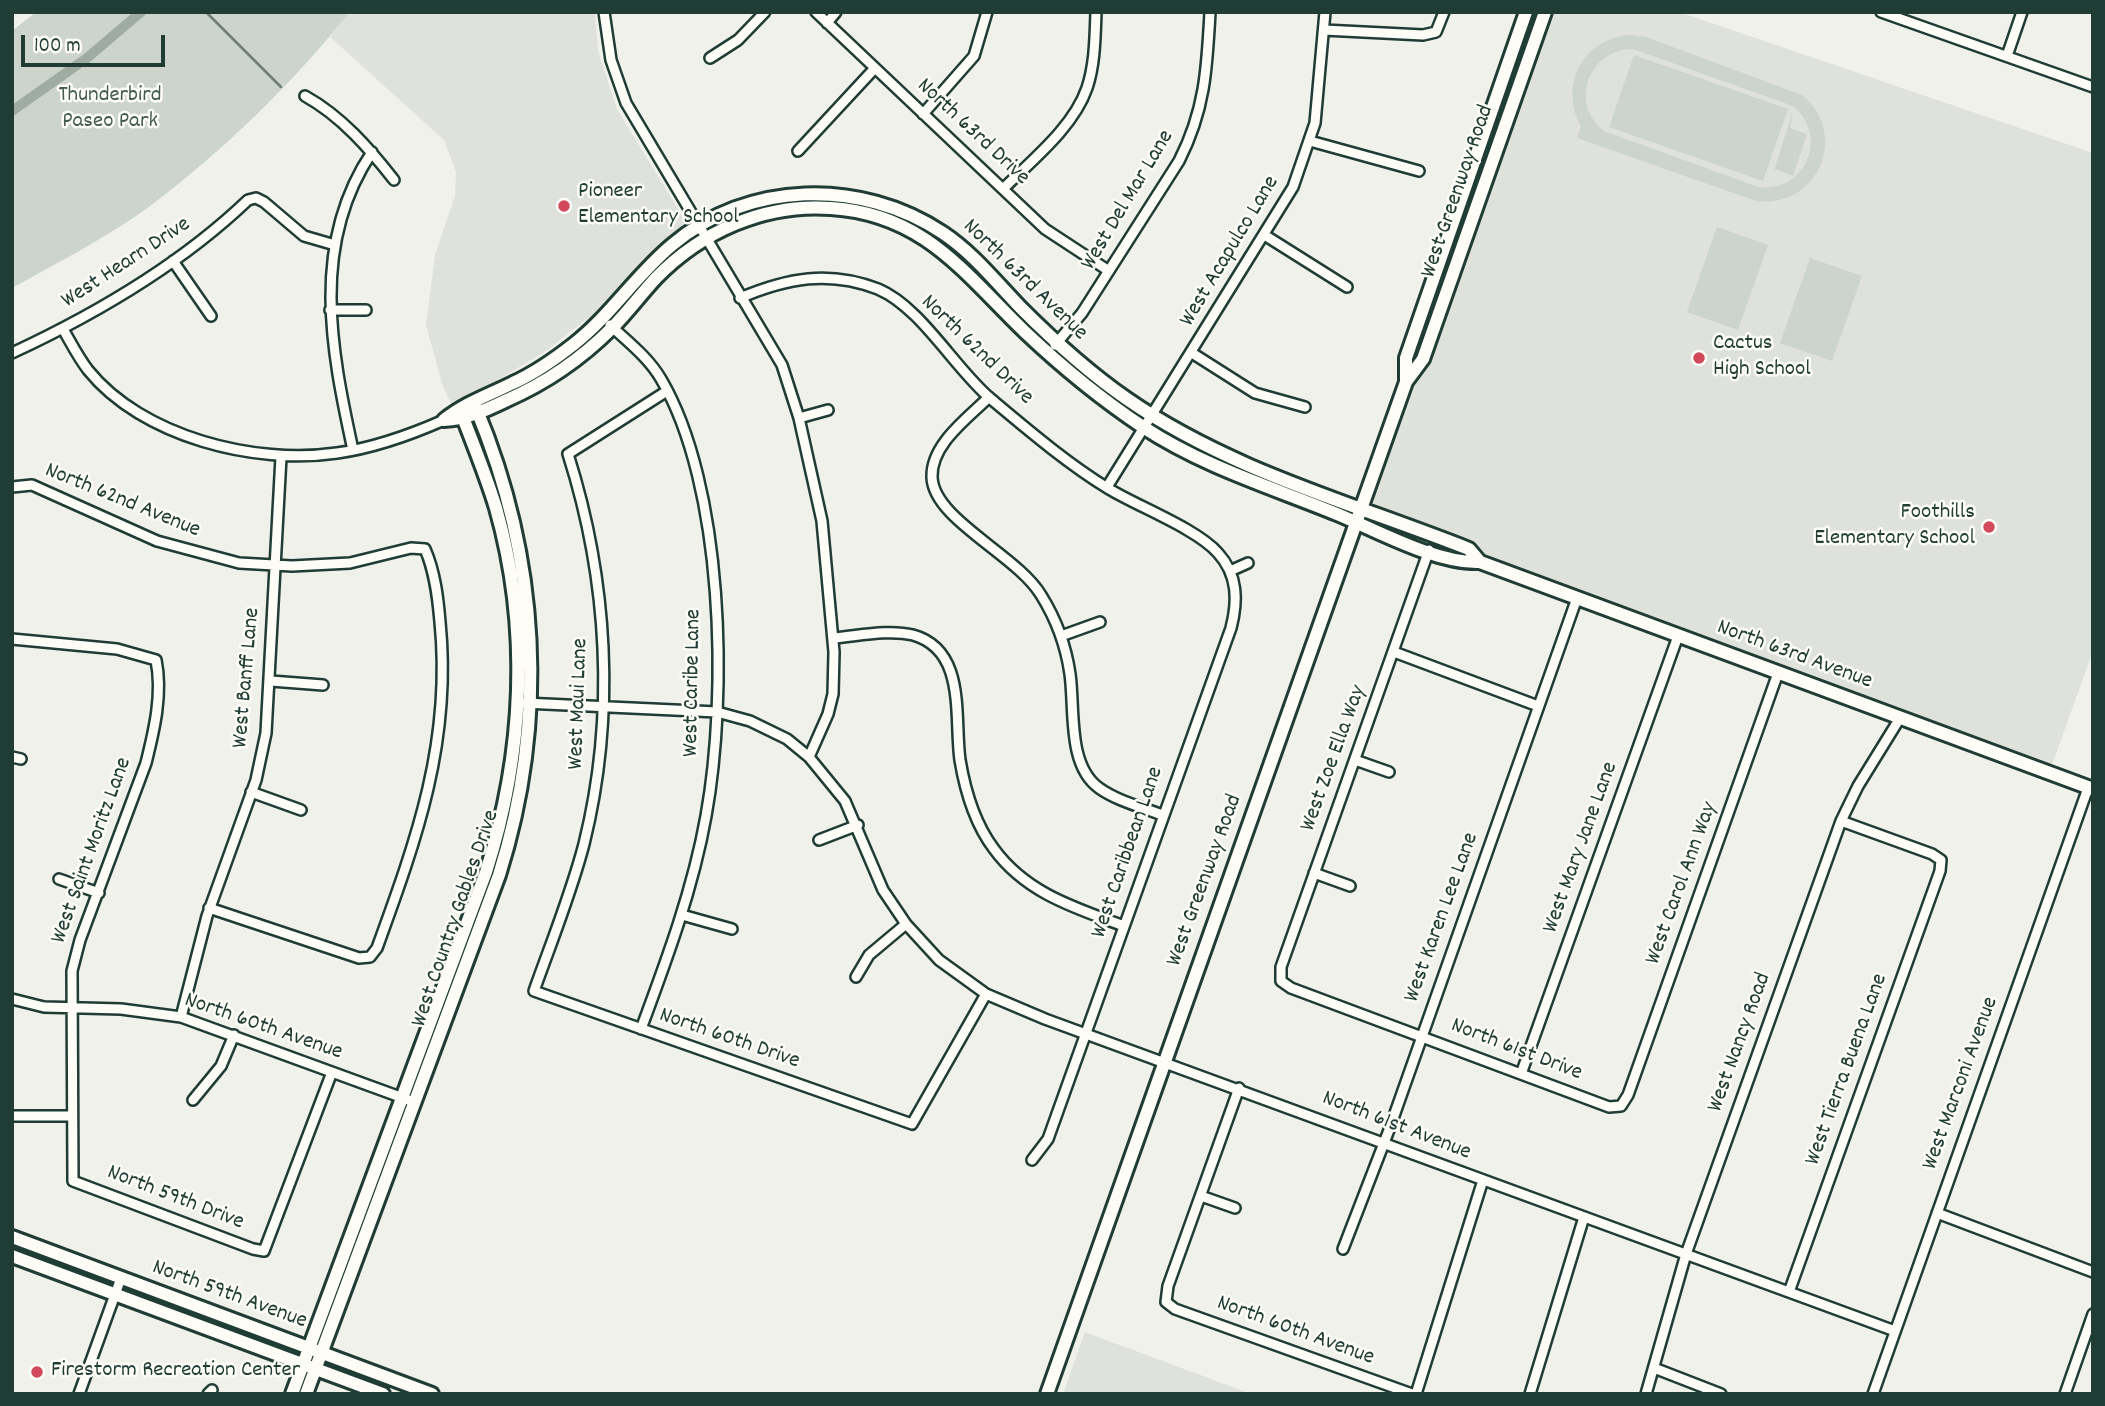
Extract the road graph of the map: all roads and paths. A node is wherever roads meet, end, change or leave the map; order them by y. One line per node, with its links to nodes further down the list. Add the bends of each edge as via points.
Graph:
1 (604, 12): 31 (street, via 611,60 626,103)
2 (765, 12): 18 (street, via 738,40)
3 (816, 12): 15 (street, North 63rd Drive)
4 (836, 12): 15 (street)
5 (986, 12): 22 (street, via 974,56)
6 (1096, 12): 30 (street, via 1092,69 1081,102)
7 (1210, 12): 35 (street, West Del Mar Lane, via 1206,79 1192,135)
8 (1325, 12): 16 (street, West Acapulco Lane)
9 (1444, 12): 16 (street, via 1436,32 1423,35)
10 (1526, 12): 26 (street, West Greenway Road)
11 (1545, 12): 28 (street, West Greenway Road)
12 (1881, 12): 14 (street)
13 (2022, 12): 17 (street)
14 (1901, 15): 17 (street)
15 (827, 23): 19 (street, North 63rd Drive)
16 (1324, 30): 23 (street, West Acapulco Lane)
17 (2007, 56): 20 (street)
18 (710, 58)
19 (875, 68): 22 (street, North 63rd Drive); 24 (street)
20 (2093, 87)
21 (305, 96): 25 (street)
22 (923, 114): 30 (street, North 63rd Drive)
23 (1310, 141): 27 (street); 32 (street, West Acapulco Lane, via 1293,187)
24 (798, 151)
25 (372, 152): 29 (street); 33 (street, via 351,191)
26 (1473, 163): 28 (street); 46 (street, West Greenway Road, via 1406,358)
27 (1419, 171)
28 (1487, 175): 46 (street, West Greenway Road, via 1423,359)
29 (394, 180)
30 (1003, 189): 35 (street, North 63rd Drive, via 1045,229)
31 (702, 232): 37 (street); 41 (street, North 63rd Avenue, via 662,263); 43 (street, North 63rd Avenue, via 750,203 789,195 834,194 885,205 954,241)
32 (1266, 236): 36 (street); 45 (street, West Acapulco Lane)
33 (335, 245): 34 (street, West Hearn Drive, via 304,236 256,198); 38 (street)
34 (173, 261): 40 (street); 42 (street, West Hearn Drive)
35 (1109, 271): 43 (street, West Del Mar Lane)
36 (1347, 287)
37 (740, 298): 48 (street, North 62nd Drive, via 772,285 819,276 850,279 882,291 911,313); 54 (street, via 782,365)
38 (330, 310): 39 (street); 57 (street, via 336,372)
39 (366, 310)
40 (211, 316)
41 (608, 323): 47 (street, West Caribe Lane, via 648,360); 49 (street, North 63rd Avenue)
42 (63, 329): 44 (street, West Hearn Drive); 58 (street, North 63rd Avenue, via 89,370 134,408 179,433 209,443)
43 (1053, 348): 53 (street, North 63rd Avenue); 56 (street, North 63rd Avenue)
44 (12, 353)
45 (1192, 353): 50 (street, via 1255,393); 53 (street, West Acapulco Lane)
46 (1406, 382): 61 (street, West Greenway Road)
47 (667, 391): 80 (street, West Maui Lane, via 568,454 585,509 594,566 602,628); 81 (street, West Caribe Lane, via 705,516 719,648)
48 (989, 397): 60 (street, North 62nd Drive); 70 (street, via 940,449 932,477 936,496 960,523 1037,587)
49 (475, 407): 52 (street, North 63rd Avenue); 78 (street, West Country Gables Drive, via 515,528 530,620)
50 (1305, 407)
51 (828, 410): 54 (street)
52 (462, 413): 55 (street, North 63rd Avenue); 78 (street, West Country Gables Drive, via 490,488 508,562)
53 (1152, 415): 56 (street, West Acapulco Lane); 61 (street, North 63rd Avenue, via 1232,460)
54 (799, 418): 72 (street, via 822,521)
55 (444, 420): 57 (street, North 63rd Avenue)
56 (1144, 428): 60 (street, West Acapulco Lane); 62 (street, North 63rd Avenue, via 1232,475)
57 (353, 450): 58 (street, North 63rd Avenue)
58 (281, 457): 66 (street, West Banff Lane)
59 (12, 486): 66 (street, North 62nd Avenue, via 32,485 175,547 239,563)
60 (1107, 488): 67 (street, North 62nd Drive, via 1199,537)
61 (1361, 508): 62 (street, West Greenway Road); 64 (street, North 63rd Avenue, via 1469,549)
62 (1356, 523): 63 (street, North 63rd Avenue); 113 (street, West Greenway Road)
63 (1429, 550): 64 (street, North 63rd Avenue, via 1464,562); 74 (street, West Zoe Ella Way)
64 (1480, 562): 68 (street, North 63rd Avenue)
65 (1248, 563): 67 (street)
66 (276, 566): 76 (street, West Banff Lane); 97 (street, North 62nd Avenue, via 350,563 411,548 425,550 431,561 442,636 438,744 422,822 370,957 359,958)
67 (1230, 571): 89 (street, West Caribbean Lane, via 1236,588 1231,628)
68 (1577, 598): 71 (street, North 63rd Avenue); 79 (street, West Karen Lee Lane)
69 (1100, 622): 70 (street)
70 (1061, 636): 89 (street, via 1070,672 1081,768 1099,789)
71 (1678, 636): 75 (street, North 63rd Avenue); 115 (street, West Mary Jane Lane)
72 (833, 638): 83 (street, via 833,694); 100 (street, via 910,635 935,648 953,674 961,760 972,807 993,849 1024,881 1046,895)
73 (12, 639): 96 (street, West Saint Moritz Lane, via 117,649 156,660 159,673 146,763)
74 (1394, 652): 79 (street); 84 (street, West Zoe Ella Way)
75 (1778, 673): 82 (street, North 63rd Avenue); 119 (street, West Carol Ann Way, via 1628,1095)
76 (271, 681): 77 (street); 87 (street, West Banff Lane, via 266,733)
77 (323, 685)
78 (525, 703): 80 (street, North 61st Avenue); 118 (street, West Country Gables Drive, via 524,777 507,850)
79 (1538, 706): 112 (street, West Karen Lee Lane)
80 (604, 707): 81 (street, North 61st Avenue); 104 (street, West Maui Lane, via 598,775 584,843)
81 (717, 712): 83 (street, North 61st Avenue, via 771,730); 98 (street, West Caribe Lane, via 706,815)
82 (1900, 718): 86 (street, North 63rd Avenue); 90 (street, West Nancy Road)
83 (809, 757): 91 (street, North 61st Avenue, via 841,795)
84 (1355, 760): 85 (street); 93 (street, West Zoe Ella Way)
85 (1389, 772)
86 (2091, 788): 128 (street, West Marconi Avenue)
87 (251, 792): 88 (street); 97 (street, West Banff Lane)
88 (301, 810)
89 (1162, 815): 100 (street, West Caribbean Lane)
90 (1840, 821): 132 (street, West Nancy Road); 136 (street, West Tierra Buena Lane, via 1941,860 1940,871)
91 (858, 825): 92 (street); 99 (street, North 61st Avenue, via 866,856)
92 (819, 840)
93 (1314, 873): 95 (street); 103 (street, West Zoe Ella Way)
94 (59, 879): 96 (street)
95 (1350, 886)
96 (99, 893): 107 (street, West Saint Moritz Lane, via 76,953)
97 (209, 908): 108 (street, West Banff Lane)
98 (682, 915): 101 (street); 109 (street, West Caribe Lane)
99 (906, 924): 102 (street, via 869,955); 105 (street, North 61st Avenue, via 939,960)
100 (1124, 926): 110 (street, West Caribbean Lane)
101 (732, 929)
102 (856, 976)
103 (1281, 981): 112 (street, North 61st Drive)
104 (534, 991): 109 (street, North 60th Drive)
105 (986, 994): 109 (street, North 60th Drive, via 912,1124); 110 (street, North 61st Avenue)
106 (12, 999): 107 (street, North 60th Avenue)
107 (72, 1008): 108 (street, North 60th Avenue); 121 (street, West Saint Moritz Lane)
108 (181, 1017): 111 (street, North 60th Avenue)
109 (641, 1029)
110 (1087, 1033): 113 (street, North 61st Avenue); 123 (street, West Caribbean Lane, via 1048,1139)
111 (234, 1035): 114 (street, North 60th Avenue); 117 (street, via 221,1066)
112 (1421, 1035): 115 (street, North 61st Drive); 122 (street, West Karen Lee Lane)
113 (1165, 1061): 116 (street, North 61st Avenue); 148 (street, West Greenway Road)
114 (332, 1072): 118 (street, North 60th Avenue); 125 (street, North 59th Drive, via 264,1251)
115 (1521, 1074): 119 (street, North 61st Drive, via 1609,1107)
116 (1238, 1088): 122 (street, North 61st Avenue); 126 (street)
117 (193, 1100)
118 (408, 1100): 140 (street, West Country Gables Drive)
119 (1620, 1106)
120 (12, 1116): 121 (street)
121 (71, 1116): 125 (street, West Saint Moritz Lane)
122 (1383, 1142): 124 (street, North 61st Avenue); 131 (street, West Karen Lee Lane)
123 (1032, 1160)
124 (1483, 1180): 129 (street, North 61st Avenue); 149 (street)
125 (73, 1181)
126 (1201, 1196): 127 (street); 149 (street, North 60th Avenue, via 1166,1302 1236,1332)
127 (1235, 1209)
128 (1937, 1213): 134 (street); 139 (street, West Marconi Avenue)
129 (1584, 1217): 132 (street, North 61st Avenue); 150 (street)
130 (12, 1237): 135 (street, North 59th Avenue)
131 (1343, 1249)
132 (1686, 1254): 136 (street, North 61st Avenue); 142 (street, West Nancy Road)
133 (12, 1256): 137 (street, North 59th Avenue)
134 (2093, 1272)
135 (121, 1278): 137 (street); 140 (street, North 59th Avenue)
136 (1789, 1292): 139 (street, North 61st Avenue)
137 (115, 1295): 141 (street, North 59th Avenue); 143 (street)
138 (2093, 1314): 154 (street)
139 (1895, 1331): 153 (street, West Marconi Avenue)
140 (315, 1350): 141 (street, West Country Gables Drive); 147 (street, North 59th Avenue)
141 (309, 1367): 144 (street, West Country Gables Drive); 145 (street, West Country Gables Drive); 146 (street, North 59th Avenue)
142 (1654, 1368): 151 (street, West Nancy Road); 152 (street)
143 (79, 1394)
144 (292, 1394)
145 (306, 1394)
146 (383, 1394)
147 (432, 1394)
148 (1046, 1394)
149 (1414, 1394)
150 (1530, 1394)
151 (1646, 1394)
152 (1720, 1394)
153 (1872, 1394)
154 (2065, 1394)

